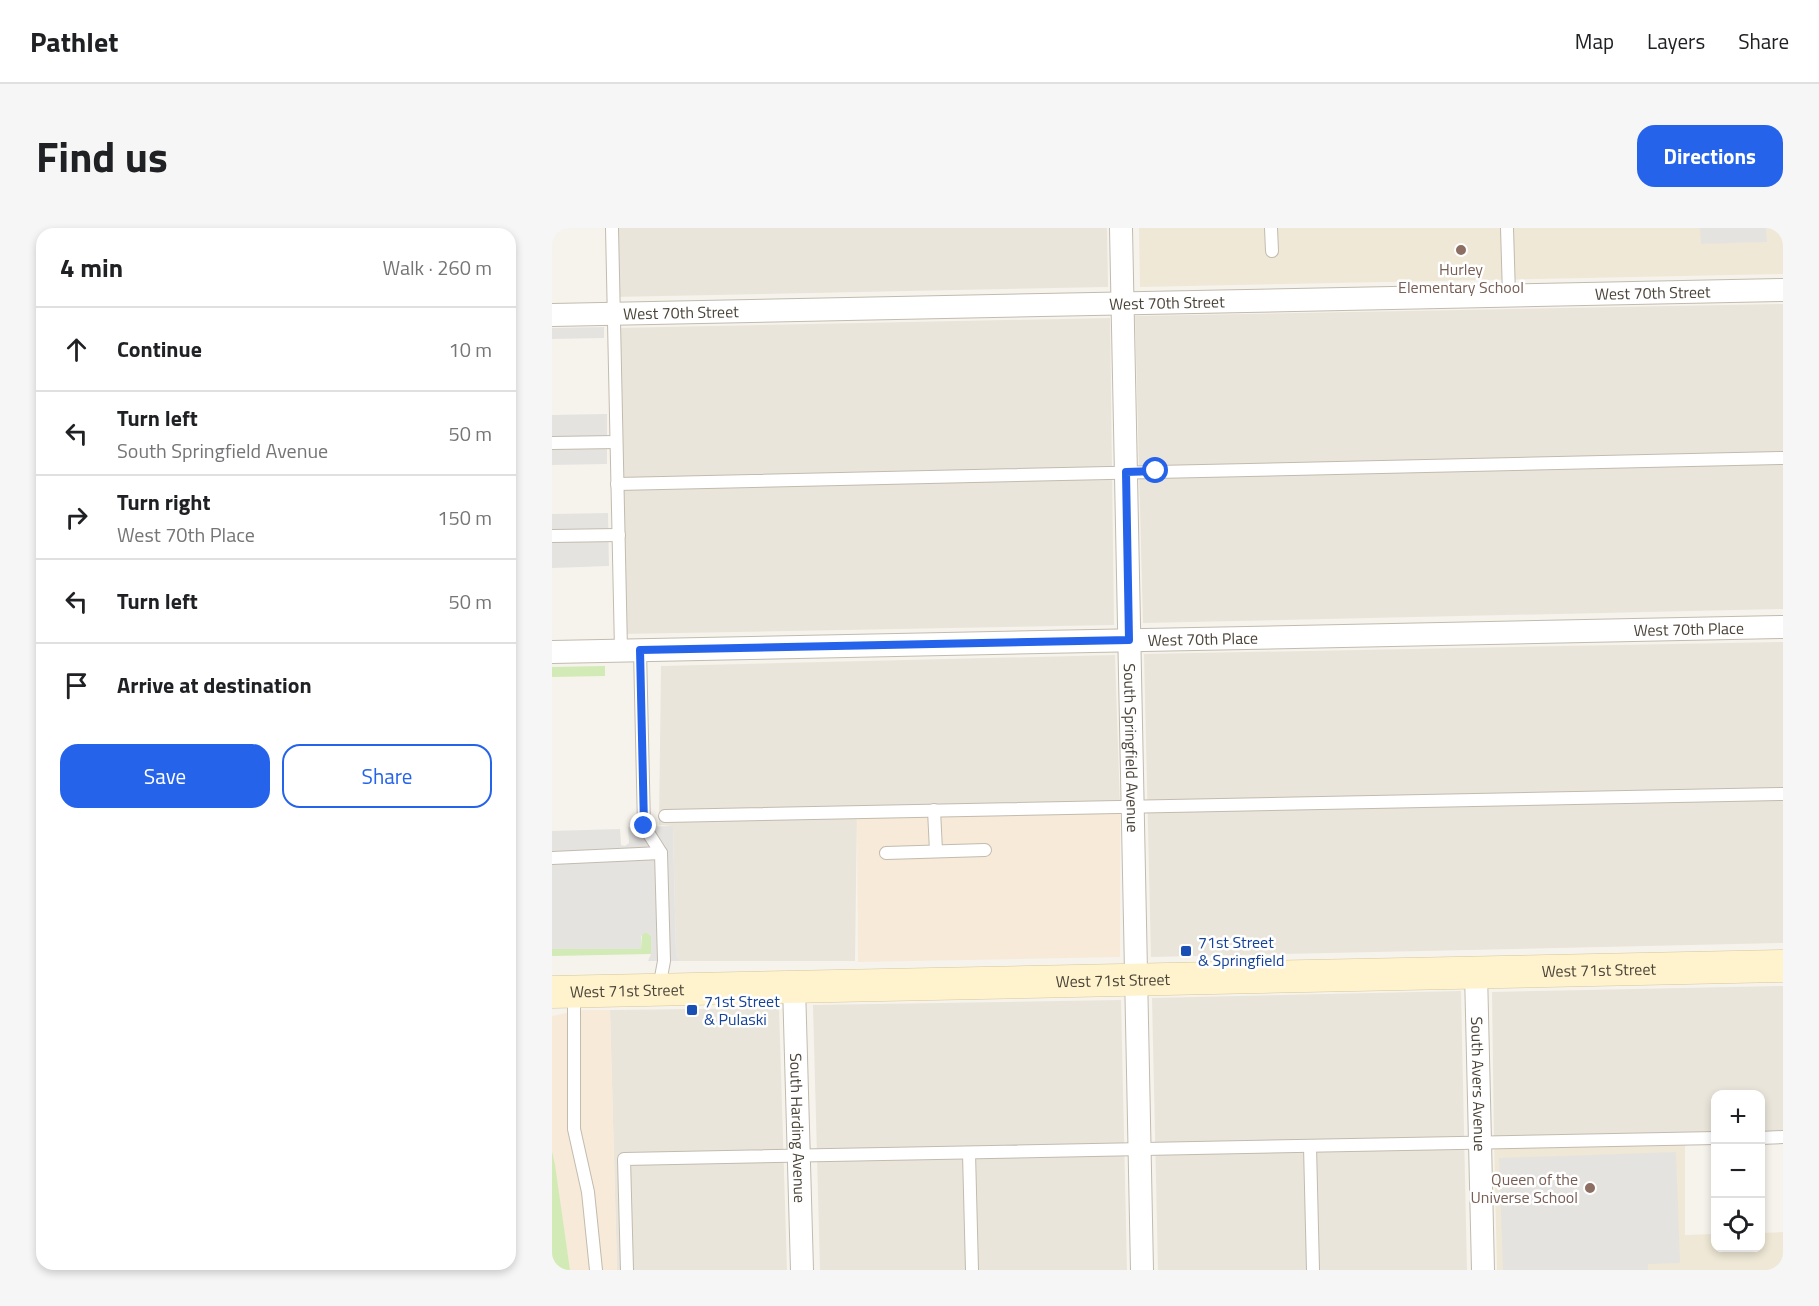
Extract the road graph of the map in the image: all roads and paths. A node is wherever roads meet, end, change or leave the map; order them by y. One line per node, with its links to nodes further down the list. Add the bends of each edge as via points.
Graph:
1 (612, 228): 10 (lane)
2 (1121, 228): 8 (street, South Springfield Avenue)
3 (1271, 228): 5 (lane)
4 (1506, 228): 7 (lane)
5 (1272, 251)
6 (1783, 290): 7 (street, West 70th Street)
7 (1509, 296): 8 (street, West 70th Street)
8 (1123, 304): 10 (street, West 70th Street); 14 (street, South Springfield Avenue)
9 (552, 315): 10 (street, West 70th Street)
10 (614, 315): 11 (lane)
11 (616, 442): 12 (lane); 15 (lane)
12 (552, 443)
13 (1783, 458): 14 (lane)
14 (1126, 472): 15 (lane); 19 (street, South Springfield Avenue)
15 (617, 484): 16 (lane)
16 (619, 535): 17 (lane); 20 (lane)
17 (552, 536)
18 (1783, 627): 19 (street, West 70th Place)
19 (1129, 640): 20 (street, West 70th Place); 23 (street, South Springfield Avenue)
20 (630, 650): 21 (street, West 70th Place); 29 (lane, via 644,826)
21 (552, 651)
22 (1783, 794): 23 (lane)
23 (1132, 807): 24 (lane); 33 (street, South Springfield Avenue)
24 (934, 810): 25 (lane); 27 (lane)
25 (665, 816)
26 (985, 850): 27 (lane)
27 (936, 851): 28 (lane)
28 (886, 853)
29 (661, 854): 30 (lane); 35 (lane, via 664,961)
30 (552, 858)
31 (1783, 966): 32 (main road, West 71st Street)
32 (1476, 972): 33 (main road, West 71st Street); 40 (street, South Avers Avenue)
33 (1135, 979): 34 (main road, West 71st Street); 42 (street, South Springfield Avenue)
34 (795, 986): 35 (main road, West 71st Street); 44 (street, South Harding Avenue)
35 (658, 989): 36 (main road, West 71st Street)
36 (563, 992): 45 (lane, via 574,1129 588,1192)
37 (1783, 1137): 39 (lane)
38 (1711, 1138): 40 (lane)
39 (1765, 1138)
40 (1481, 1143): 41 (lane); 51 (street, South Avers Avenue)
41 (1310, 1146): 42 (lane); 50 (lane)
42 (1139, 1149): 43 (lane); 49 (street, South Springfield Avenue)
43 (969, 1153): 44 (lane); 48 (lane)
44 (798, 1156): 46 (lane, via 624,1159); 47 (street, South Harding Avenue)
45 (596, 1270)
46 (627, 1270)
47 (802, 1270)
48 (972, 1270)
49 (1142, 1270)
50 (1313, 1270)
51 (1483, 1270)

